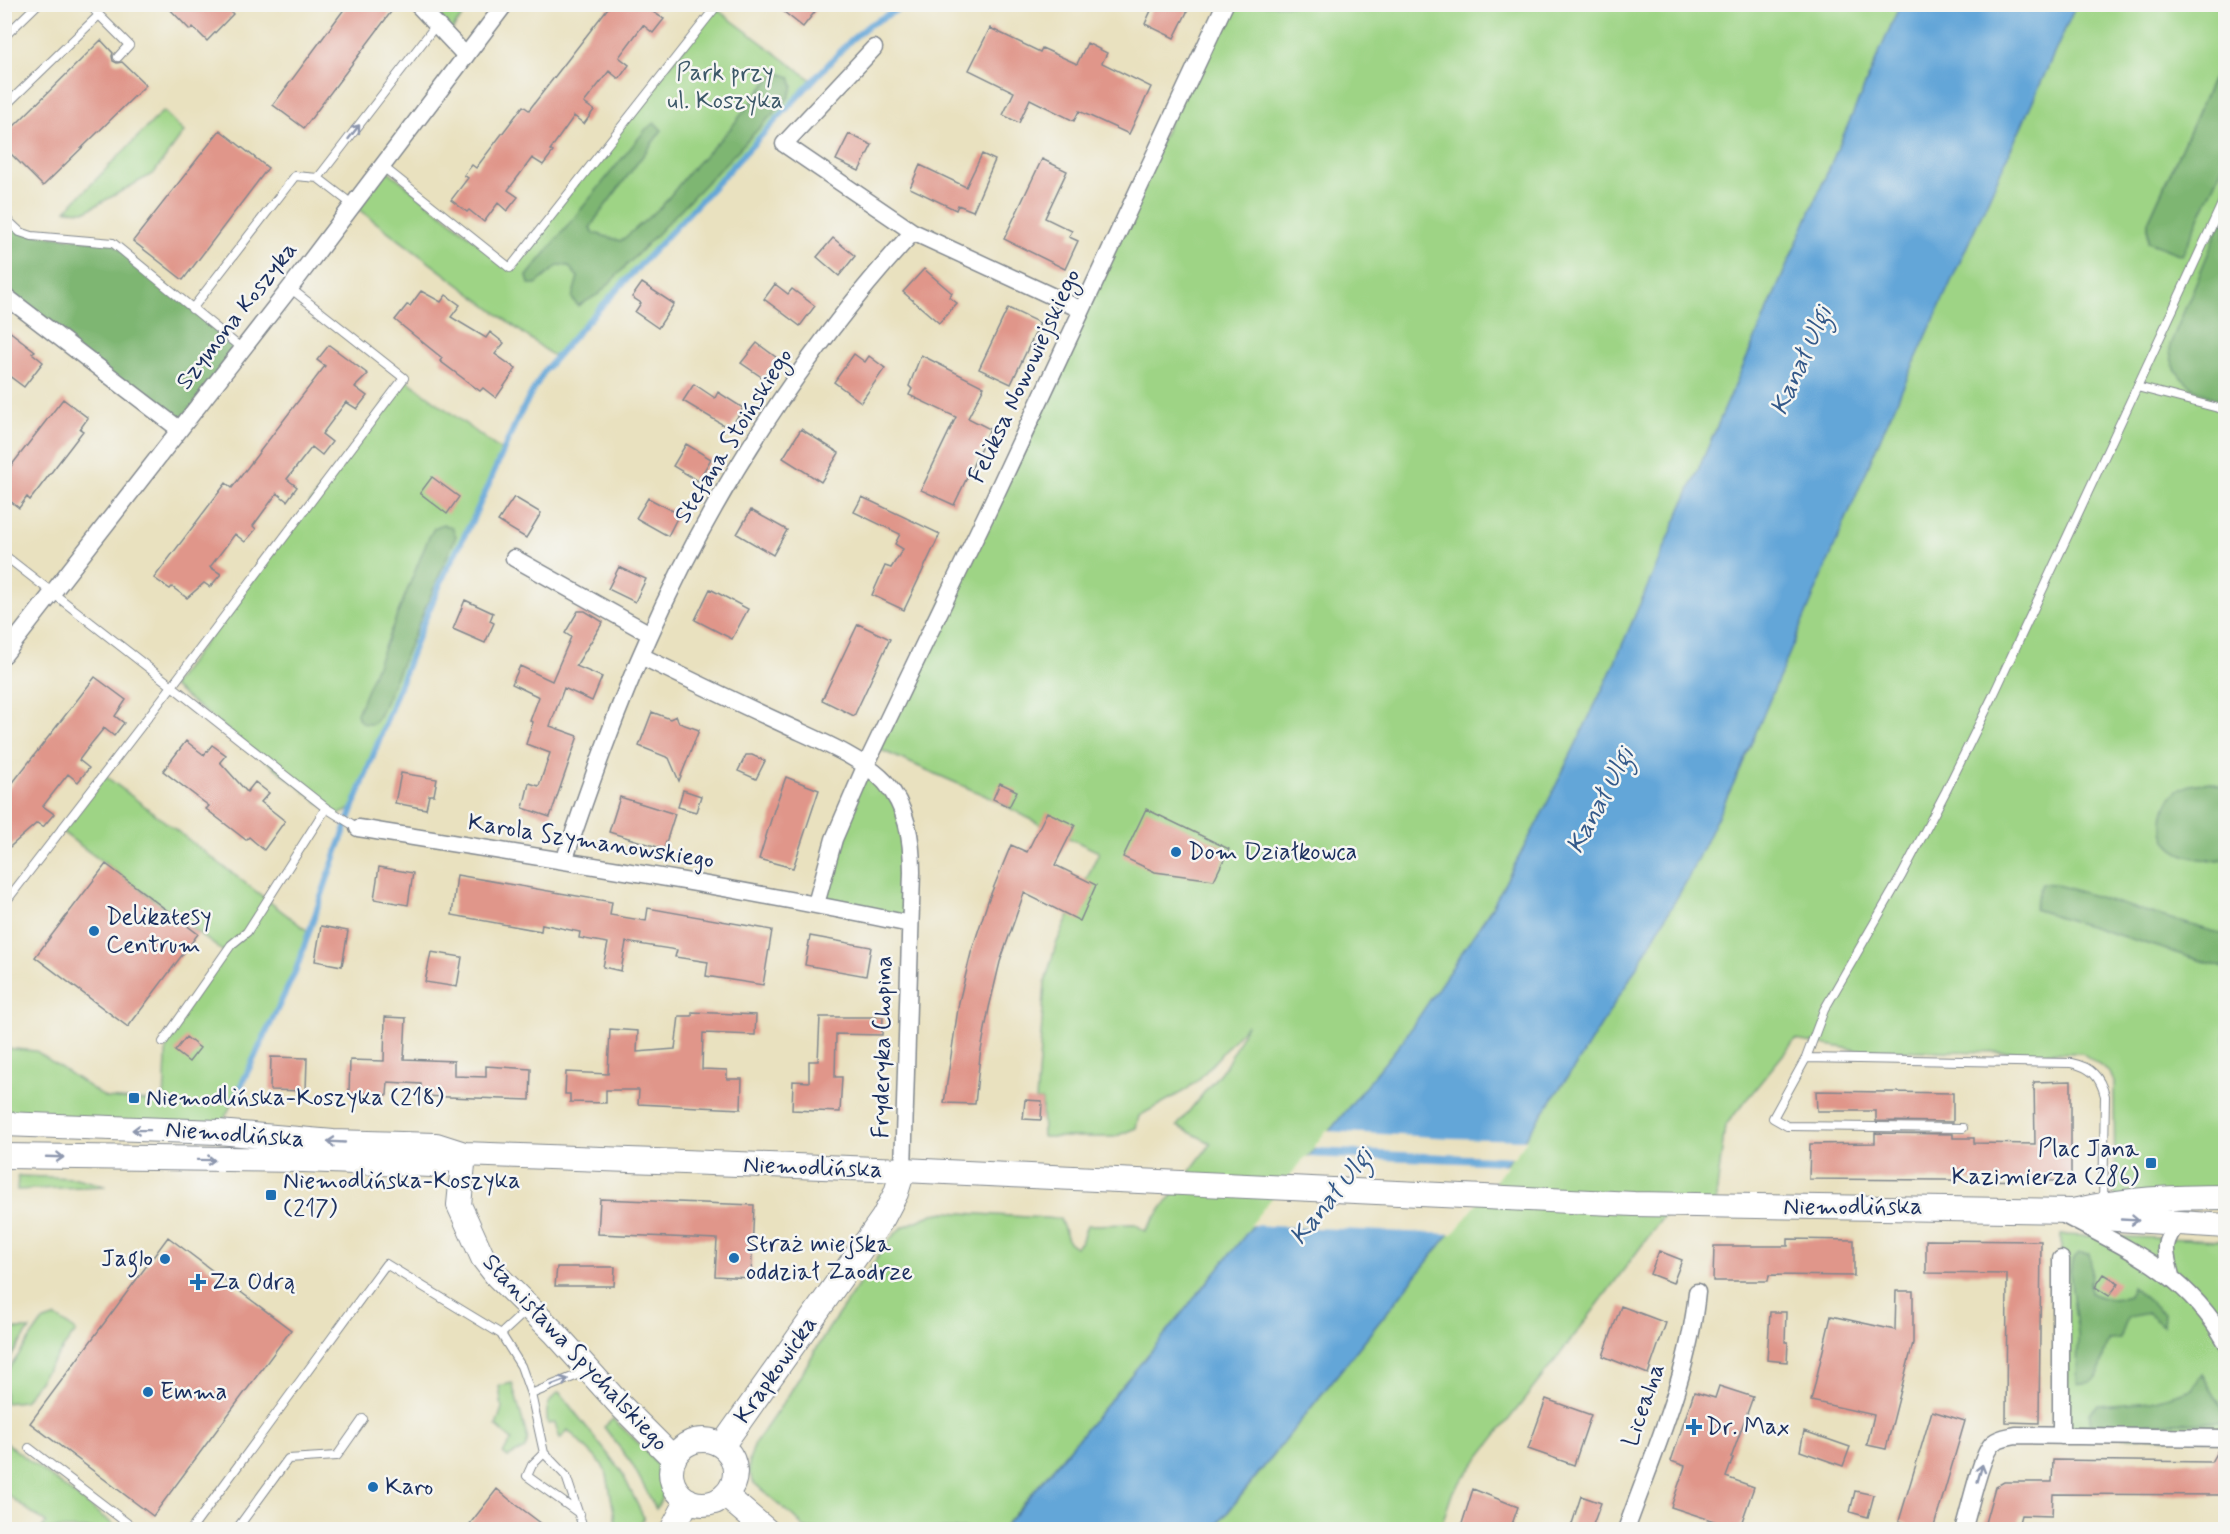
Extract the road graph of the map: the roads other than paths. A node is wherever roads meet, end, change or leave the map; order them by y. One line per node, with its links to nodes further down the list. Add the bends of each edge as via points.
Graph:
1 (38, 4): 9 (lane)
2 (89, 4): 7 (lane)
3 (417, 4): 8 (street)
4 (505, 4): 11 (street, Szymona Koszyka)
5 (710, 4): 14 (lane, via 714,8 510,268)
6 (1226, 4): 23 (street, Feliksa Nowowiejskiego)
7 (99, 15): 12 (lane, via 129,45); 13 (lane)
8 (436, 25): 11 (street); 15 (lane, one-way to 8)
9 (4, 36)
10 (874, 48): 19 (street, via 784,144)
11 (466, 56): 14 (street, Szymona Koszyka)
12 (118, 57)
13 (4, 107)
14 (382, 166): 17 (street, Szymona Koszyka)
15 (318, 178): 17 (lane); 22 (lane, via 295,176)
16 (2226, 195): 25 (lane)
17 (353, 204): 20 (street, Szymona Koszyka)
18 (4, 217): 22 (lane, via 20,232 32,236 113,243)
19 (913, 232): 23 (street); 31 (street, Stefana Stoińskiego, via 784,395 708,522)
20 (290, 288): 24 (street, Szymona Koszyka); 34 (lane, via 404,378)
21 (4, 295): 27 (street)
22 (192, 309): 24 (lane)
23 (1082, 310): 35 (street, Feliksa Nowowiejskiego)
24 (241, 348): 27 (street, Szymona Koszyka)
25 (2137, 387): 26 (lane); 43 (lane, via 1987,708 1902,876 1824,1010)
26 (2226, 410)
27 (179, 429): 30 (street, Szymona Koszyka)
28 (4, 555): 30 (lane)
29 (514, 558): 31 (street)
30 (53, 592): 32 (street, Szymona Koszyka); 34 (lane)
31 (650, 634): 33 (street, Stefana Stoińskiego)
32 (4, 655)
33 (640, 656): 35 (street, Fryderyka Chopina, via 840,751); 38 (street, Stefana Stoińskiego)
34 (172, 686): 36 (lane); 39 (lane)
35 (865, 767): 40 (street, Feliksa Nowowiejskiego, via 834,839); 41 (street, Fryderyka Chopina, via 895,795 906,819 912,846)
36 (326, 808): 37 (lane); 42 (lane, via 247,932 231,945)
37 (358, 828): 38 (street, Karola Szymanowskiego)
38 (564, 861): 40 (street, Karola Szymanowskiego)
39 (4, 904)
40 (816, 904): 41 (street, Karola Szymanowskiego)
41 (910, 924): 48 (street, Fryderyka Chopina)
42 (163, 1042)
43 (1806, 1058): 45 (lane, via 1773,1118 1787,1126); 50 (lane, via 2070,1063 2092,1070 2105,1096)
44 (4, 1124): 46 (main road, Niemodlińska, one-way to 44, via 435,1145)
45 (1963, 1128)
46 (464, 1154): 47 (main road, Niemodlińska, one-way to 46, via 432,1165); 48 (main road, Niemodlińska); 57 (main road, Stanisława Spychalskiego, via 474,1203 476,1246 497,1276)
47 (4, 1156)
48 (903, 1170): 51 (main road, Niemodlińska, via 1634,1204); 65 (main road, Krapkowicka, via 883,1218)
49 (2226, 1197): 50 (main road, Niemodlińska, via 2165,1197)
50 (2103, 1204): 51 (main road, Niemodlińska)
51 (2065, 1211): 52 (main road, Niemodlińska, one-way to 52, via 2102,1218); 55 (street)
52 (2178, 1223): 53 (main road, Niemodlińska); 55 (street, via 2167,1237 2165,1254)
53 (2226, 1226)
54 (2061, 1259): 63 (street)
55 (2170, 1276): 59 (street, via 2203,1308)
56 (1697, 1292): 78 (street, Licealna, via 1691,1340 1677,1387)
57 (529, 1308): 58 (lane); 60 (main road, Stanisława Spychalskiego)
58 (501, 1334): 61 (lane, via 521,1366); 73 (lane, via 386,1264)
59 (2226, 1342)
60 (587, 1369): 61 (lane, one-way to 60); 68 (main road, Stanisława Spychalskiego)
61 (531, 1394): 67 (lane)
62 (363, 1419): 74 (lane, via 337,1456 288,1459)
63 (2061, 1436): 64 (street); 79 (street, one-way to 63, via 1991,1444 2016,1435)
64 (2226, 1438)
65 (722, 1446): 68 (main road, via 700,1440 689,1443); 69 (main road, via 734,1464 735,1476)
66 (29, 1448): 72 (lane)
67 (544, 1453): 71 (lane, via 566,1476); 71 (lane, via 527,1476)
68 (674, 1460): 70 (main road, via 673,1482)
69 (725, 1495): 70 (main road, via 707,1504); 77 (main road)
70 (688, 1500): 76 (main road)
71 (580, 1514): 75 (lane)
72 (136, 1530)
73 (190, 1530)
74 (236, 1530)
75 (584, 1530)
76 (672, 1530)
77 (766, 1530)
78 (1626, 1530)
79 (1963, 1530)

